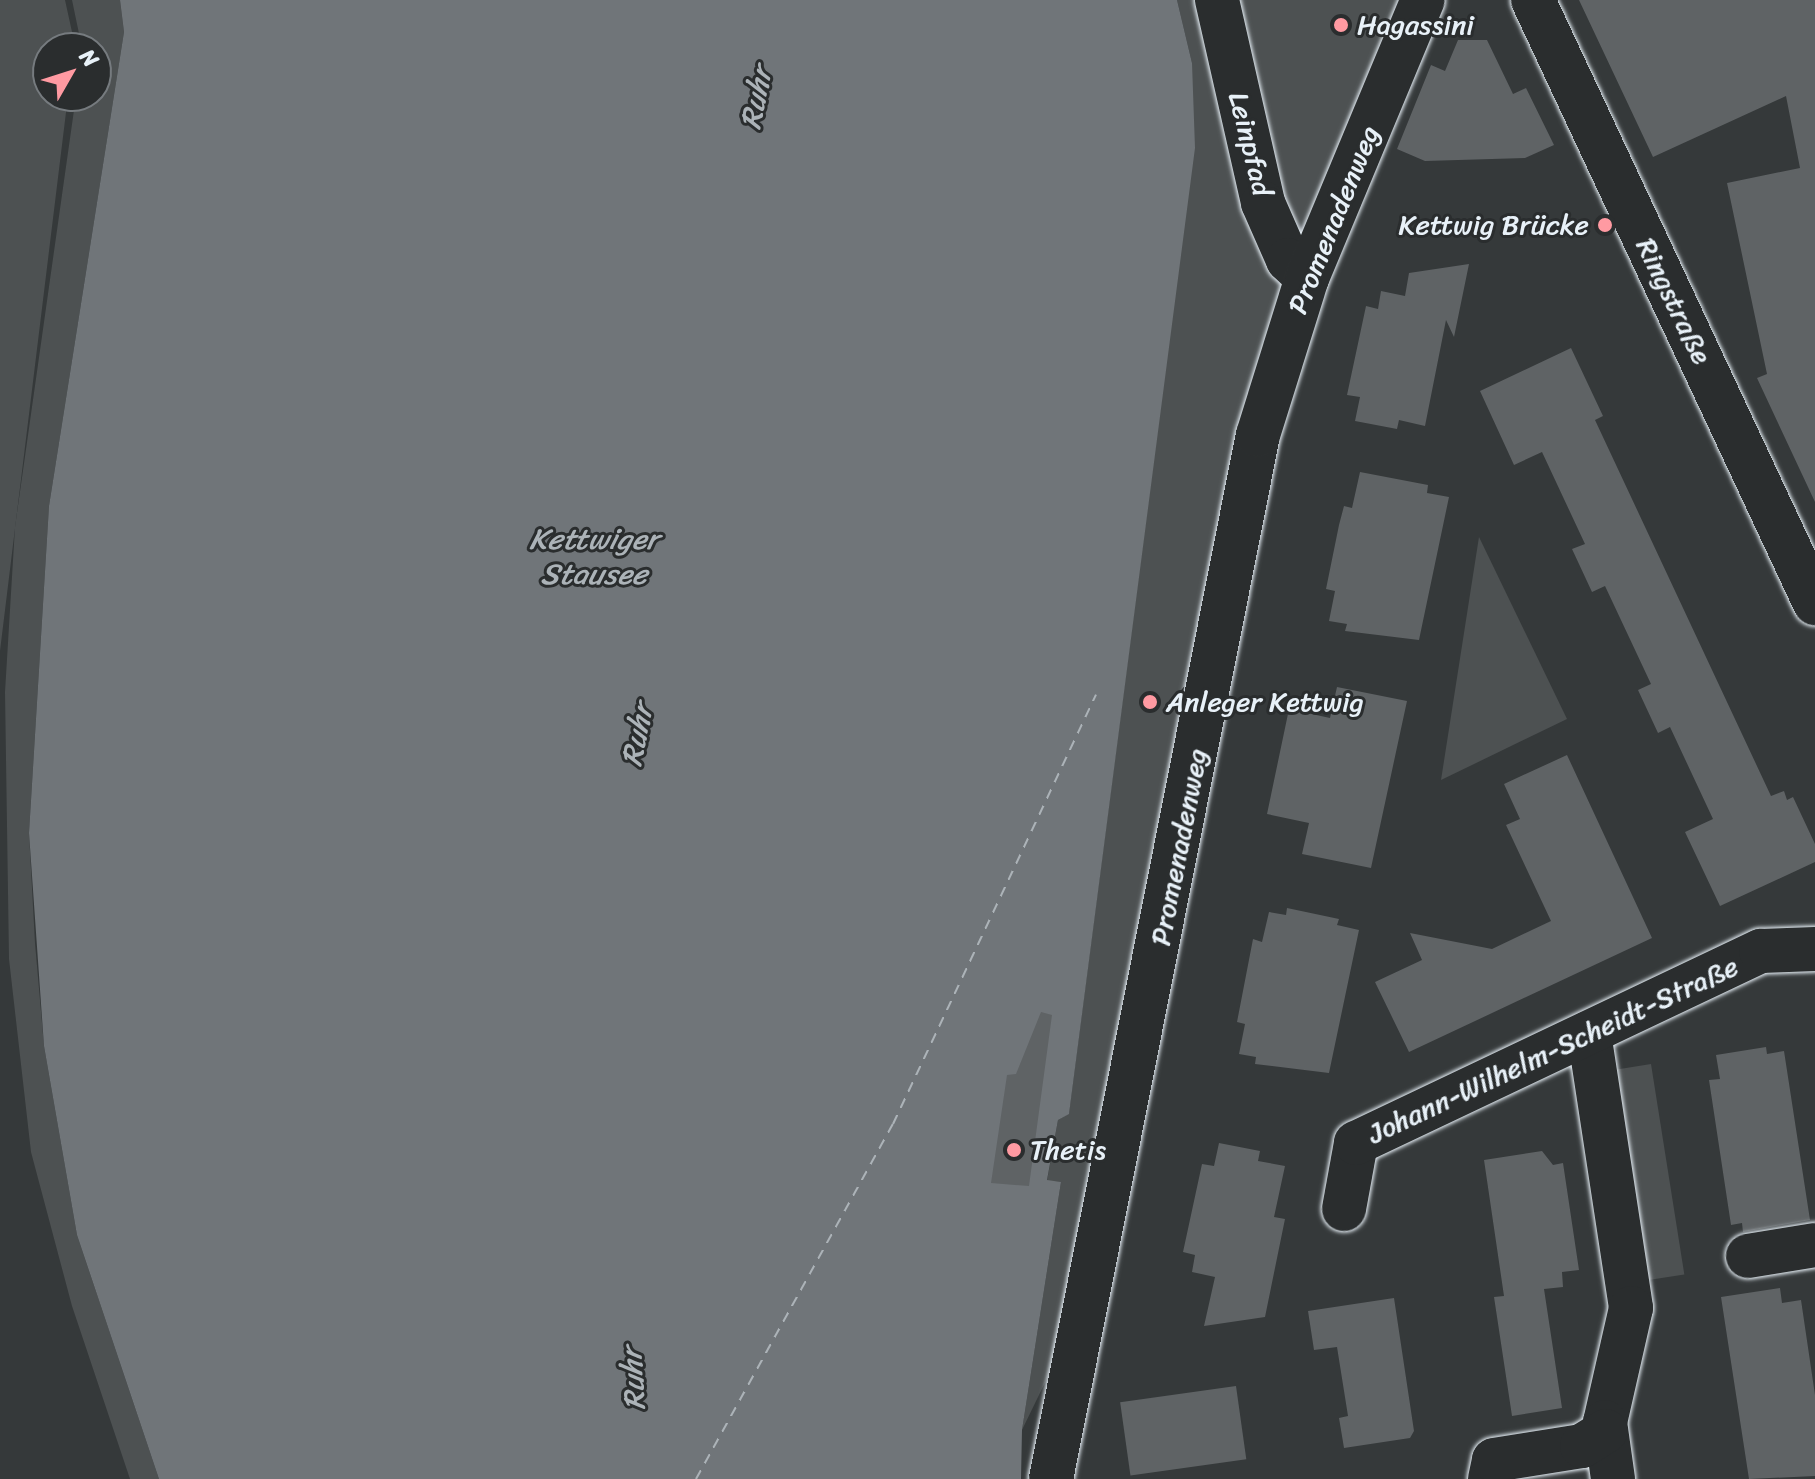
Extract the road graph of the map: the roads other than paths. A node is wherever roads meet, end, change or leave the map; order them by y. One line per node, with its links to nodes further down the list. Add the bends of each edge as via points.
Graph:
1 (1217, 0): 4 (street, Leinpfad, via 1263,203 1288,260)
2 (1423, 0): 4 (street, Promenadenweg)
3 (1533, 0): 5 (street, Ringstraße)
4 (1307, 278): 12 (street, Promenadenweg, via 1258,435)
5 (1815, 603)
6 (1815, 949): 7 (street, Johann-Wilhelm-Scheidt-Straße, via 1761,951)
7 (1589, 1033): 8 (street, Johann-Wilhelm-Scheidt-Straße, via 1356,1143); 11 (street, via 1631,1308)
8 (1344, 1209)
9 (1815, 1245): 10 (street)
10 (1748, 1256)
11 (1606, 1431): 13 (street, via 1582,1446 1494,1460); 14 (street)
12 (1051, 1479)
13 (1490, 1479)
14 (1613, 1479)

